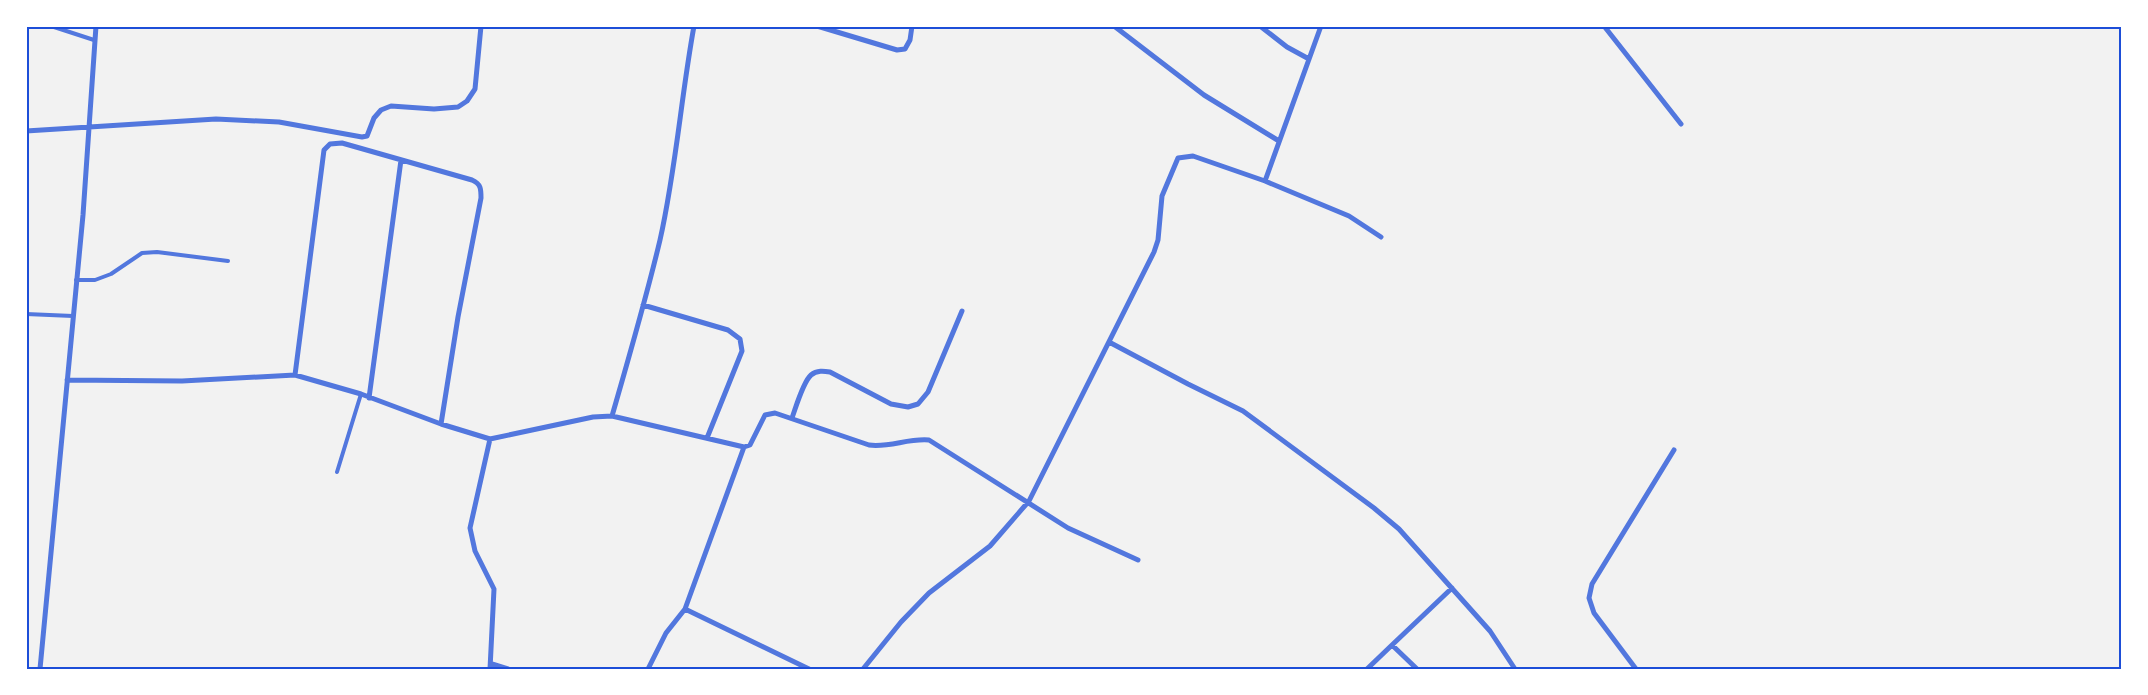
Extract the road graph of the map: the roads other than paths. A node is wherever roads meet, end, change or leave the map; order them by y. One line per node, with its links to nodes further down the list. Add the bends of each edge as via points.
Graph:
1 (51, 26): 11 (lane)
2 (96, 26): 11 (street)
3 (481, 26): 14 (street, via 475,89 467,102 458,107 434,109 391,106 374,118 367,136 280,122 216,119)
4 (694, 26): 22 (street, via 660,239)
5 (817, 26): 6 (street, via 896,50 904,49 910,40)
6 (912, 26)
7 (1114, 26): 16 (street, via 1204,95)
8 (1260, 26): 12 (street)
9 (1321, 26): 12 (street)
10 (1604, 26): 13 (street)
11 (94, 40): 14 (street)
12 (1309, 59): 16 (street)
13 (1681, 124)
14 (89, 128): 15 (street); 21 (street)
15 (26, 131)
16 (1279, 141): 18 (street)
17 (401, 160): 27 (street, via 342,143 330,144 324,150); 30 (street); 33 (street, via 472,180 481,189)
18 (1266, 181): 19 (street, via 1349,216); 26 (street, via 1194,156 1178,158 1162,196 1154,252)
19 (1381, 237)
20 (228, 261): 21 (lane, via 142,253 111,274 95,280)
21 (76, 280): 25 (street)
22 (643, 305): 31 (street); 34 (street, via 728,330 740,338 742,351)
23 (962, 311): 32 (street, via 928,392 918,404 908,407 891,404 830,372 820,371 811,375)
24 (26, 314): 25 (lane)
25 (73, 316): 28 (street)
26 (1109, 342): 39 (street); 41 (street, via 1243,410 1399,529)
27 (295, 375): 28 (street, via 182,382); 29 (street)
28 (67, 380): 45 (street)
29 (361, 394): 30 (street); 38 (lane)
30 (369, 398): 33 (street)
31 (612, 416): 34 (street); 35 (street, via 593,417)
32 (792, 418): 36 (street, via 775,413 765,415 750,445); 39 (street, via 881,447 911,440 929,440)
33 (441, 424): 35 (street)
34 (707, 438): 36 (street)
35 (490, 439): 44 (street, via 470,528 476,551 494,589)
36 (744, 446): 42 (street)
37 (1674, 450): 53 (street, via 1592,584 1589,598 1594,613)
38 (337, 472)
39 (1029, 501): 40 (street, via 1068,528); 49 (street, via 990,546 929,593)
40 (1138, 560)
41 (1452, 588): 43 (street); 52 (street, via 1490,632)
42 (685, 609): 47 (street, via 666,633); 48 (street)
43 (1392, 645): 50 (street); 51 (street)
44 (491, 666): 46 (street)
45 (40, 669)
46 (508, 669)
47 (648, 669)
48 (808, 669)
49 (863, 669)
50 (1367, 669)
51 (1417, 669)
52 (1515, 669)
53 (1636, 669)

